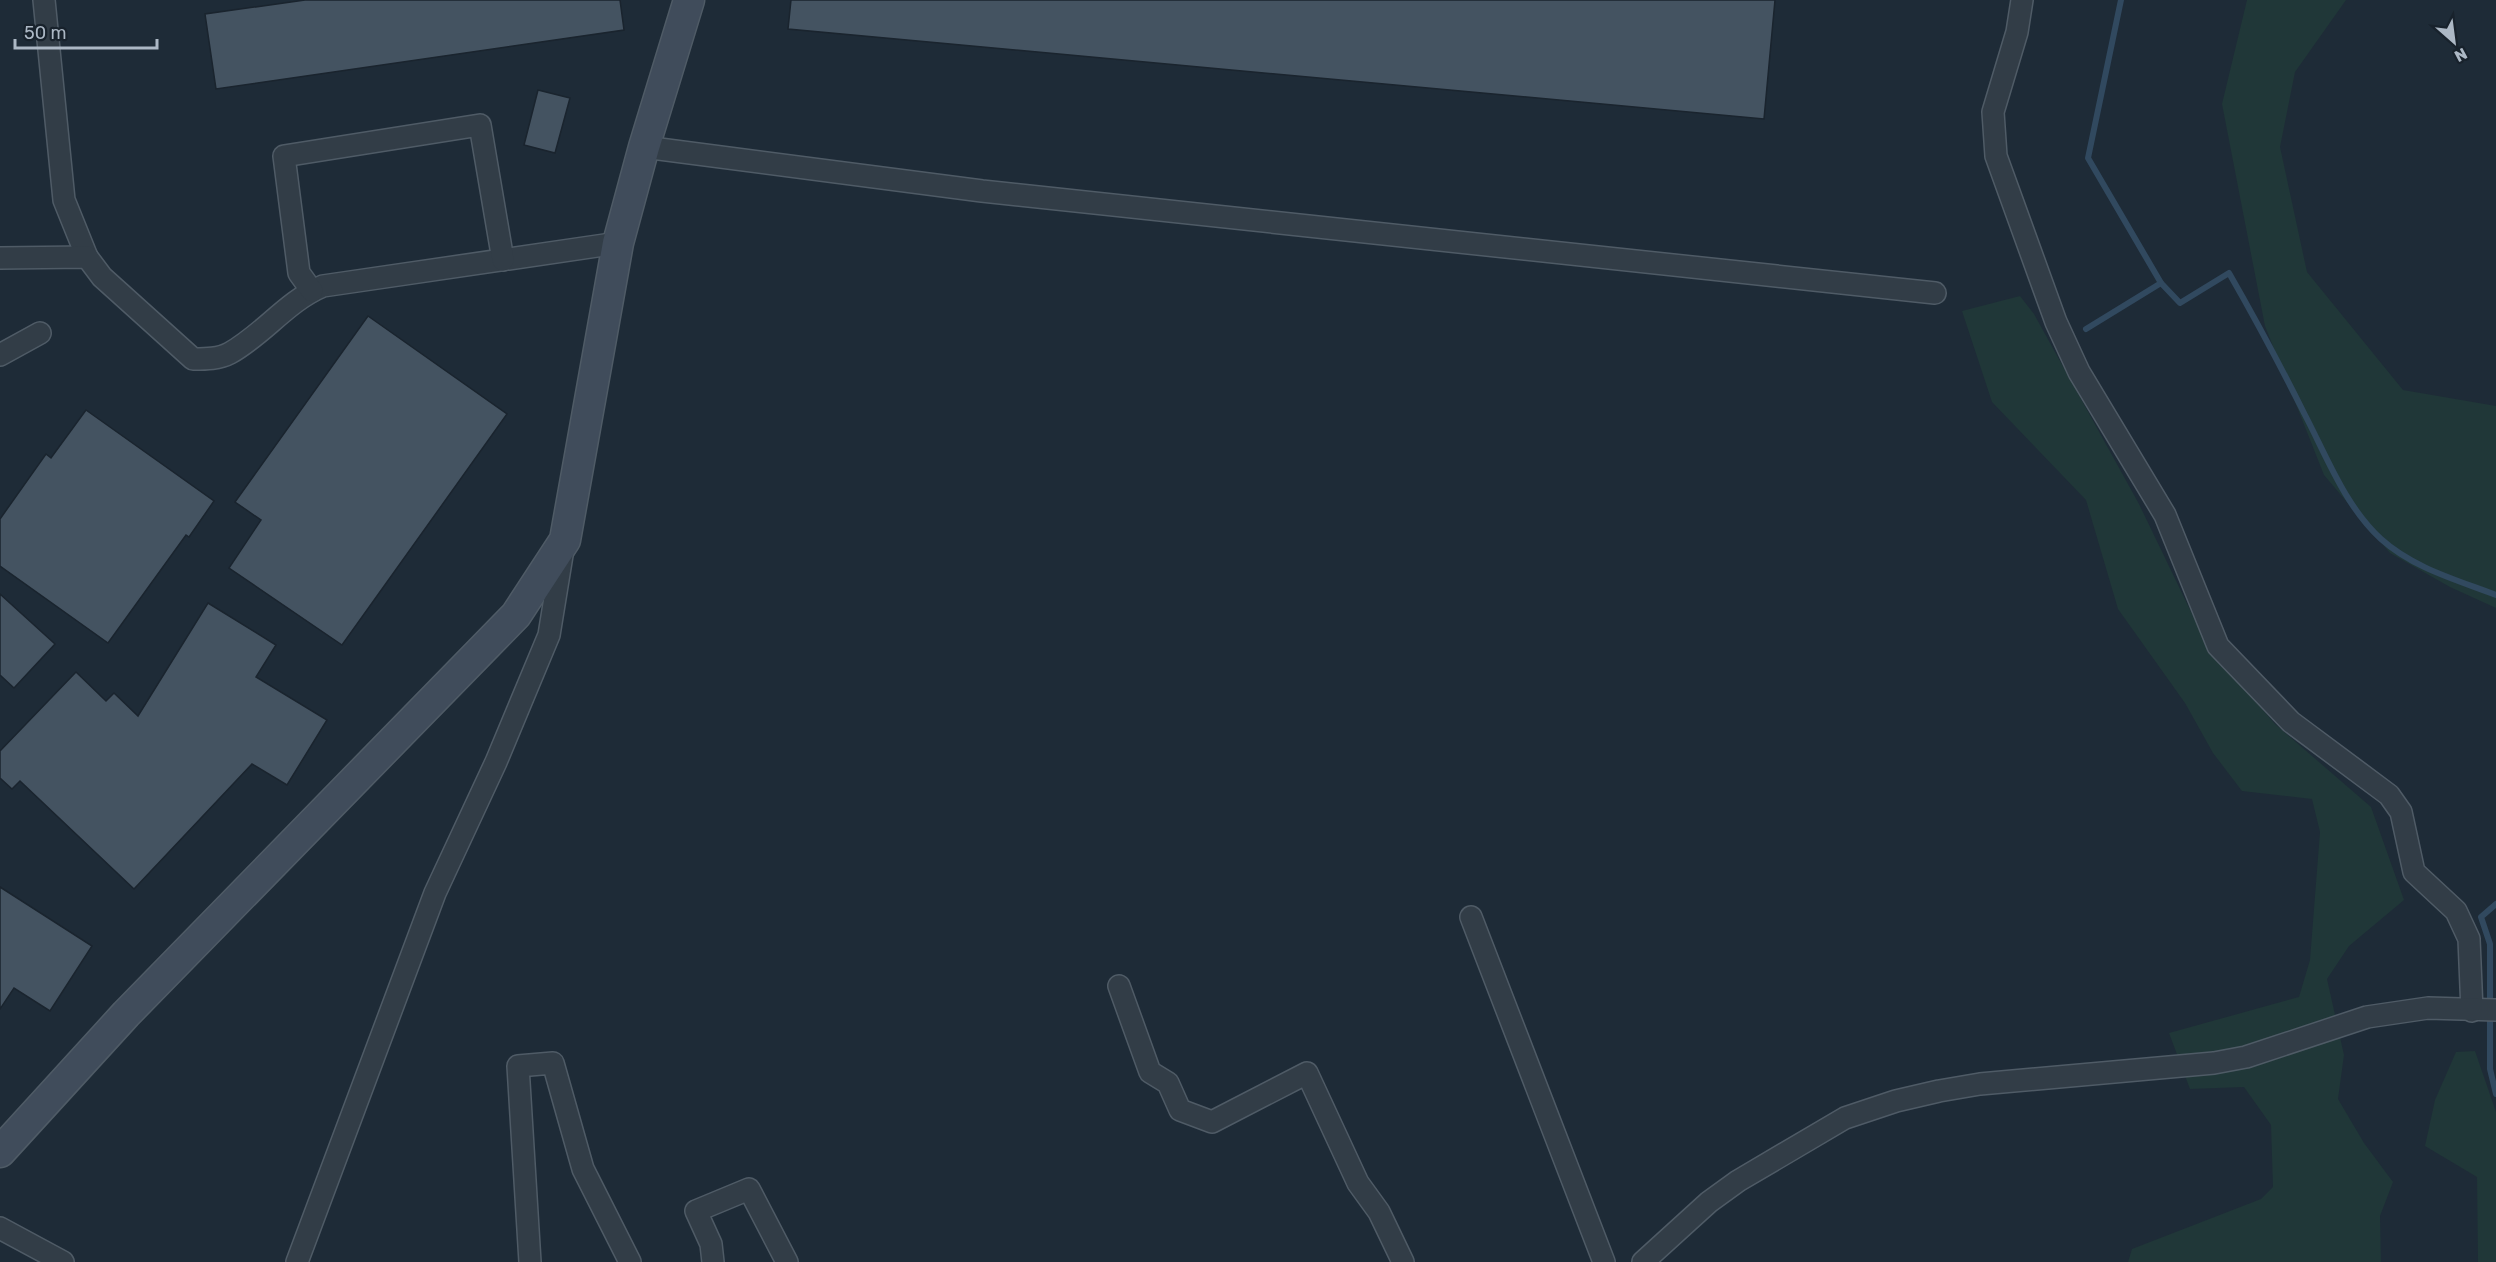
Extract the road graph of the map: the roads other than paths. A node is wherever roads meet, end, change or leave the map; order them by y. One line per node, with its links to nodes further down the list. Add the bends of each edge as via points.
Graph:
1 (44, 0): 6 (street, via 64,200)
2 (689, 0): 4 (street)
3 (2022, 0): 16 (street, via 1994,112 1996,156 2056,322 2079,372 2164,515 2218,646 2291,722 2389,795 2401,812 2414,872 2456,911 2469,939)
4 (644, 147): 5 (street); 10 (street, via 982,191)
5 (618, 243): 8 (street); 13 (street)
6 (87, 257): 7 (street); 9 (street, via 102,277 193,359 213,359 230,353)
7 (0, 258)
8 (503, 260): 9 (street, via 323,286); 9 (street, via 480,125 284,156 299,273)
9 (312, 291)
10 (1935, 293)
11 (40, 333): 12 (street)
12 (0, 355)
13 (565, 540): 17 (street, via 516,615 126,1014); 20 (street, via 549,635 435,893)
14 (1471, 917): 26 (street)
15 (1119, 986): 25 (street, via 1150,1072 1168,1083 1180,1110 1212,1122 1307,1073 1358,1183 1379,1212)
16 (2484, 1010): 27 (street, via 2428,1008 2367,1017 2247,1057 2214,1063 1980,1084 1896,1101 1845,1118 1738,1181)
17 (0, 1152)
18 (0, 1228): 19 (street)
19 (63, 1262)
20 (297, 1262)
21 (530, 1262): 22 (street, via 518,1066 553,1063 583,1169)
22 (630, 1262)
23 (713, 1262): 24 (street, via 711,1244 696,1211 749,1189)
24 (787, 1262)
25 (1403, 1262)
26 (1604, 1262)
27 (1643, 1262)

